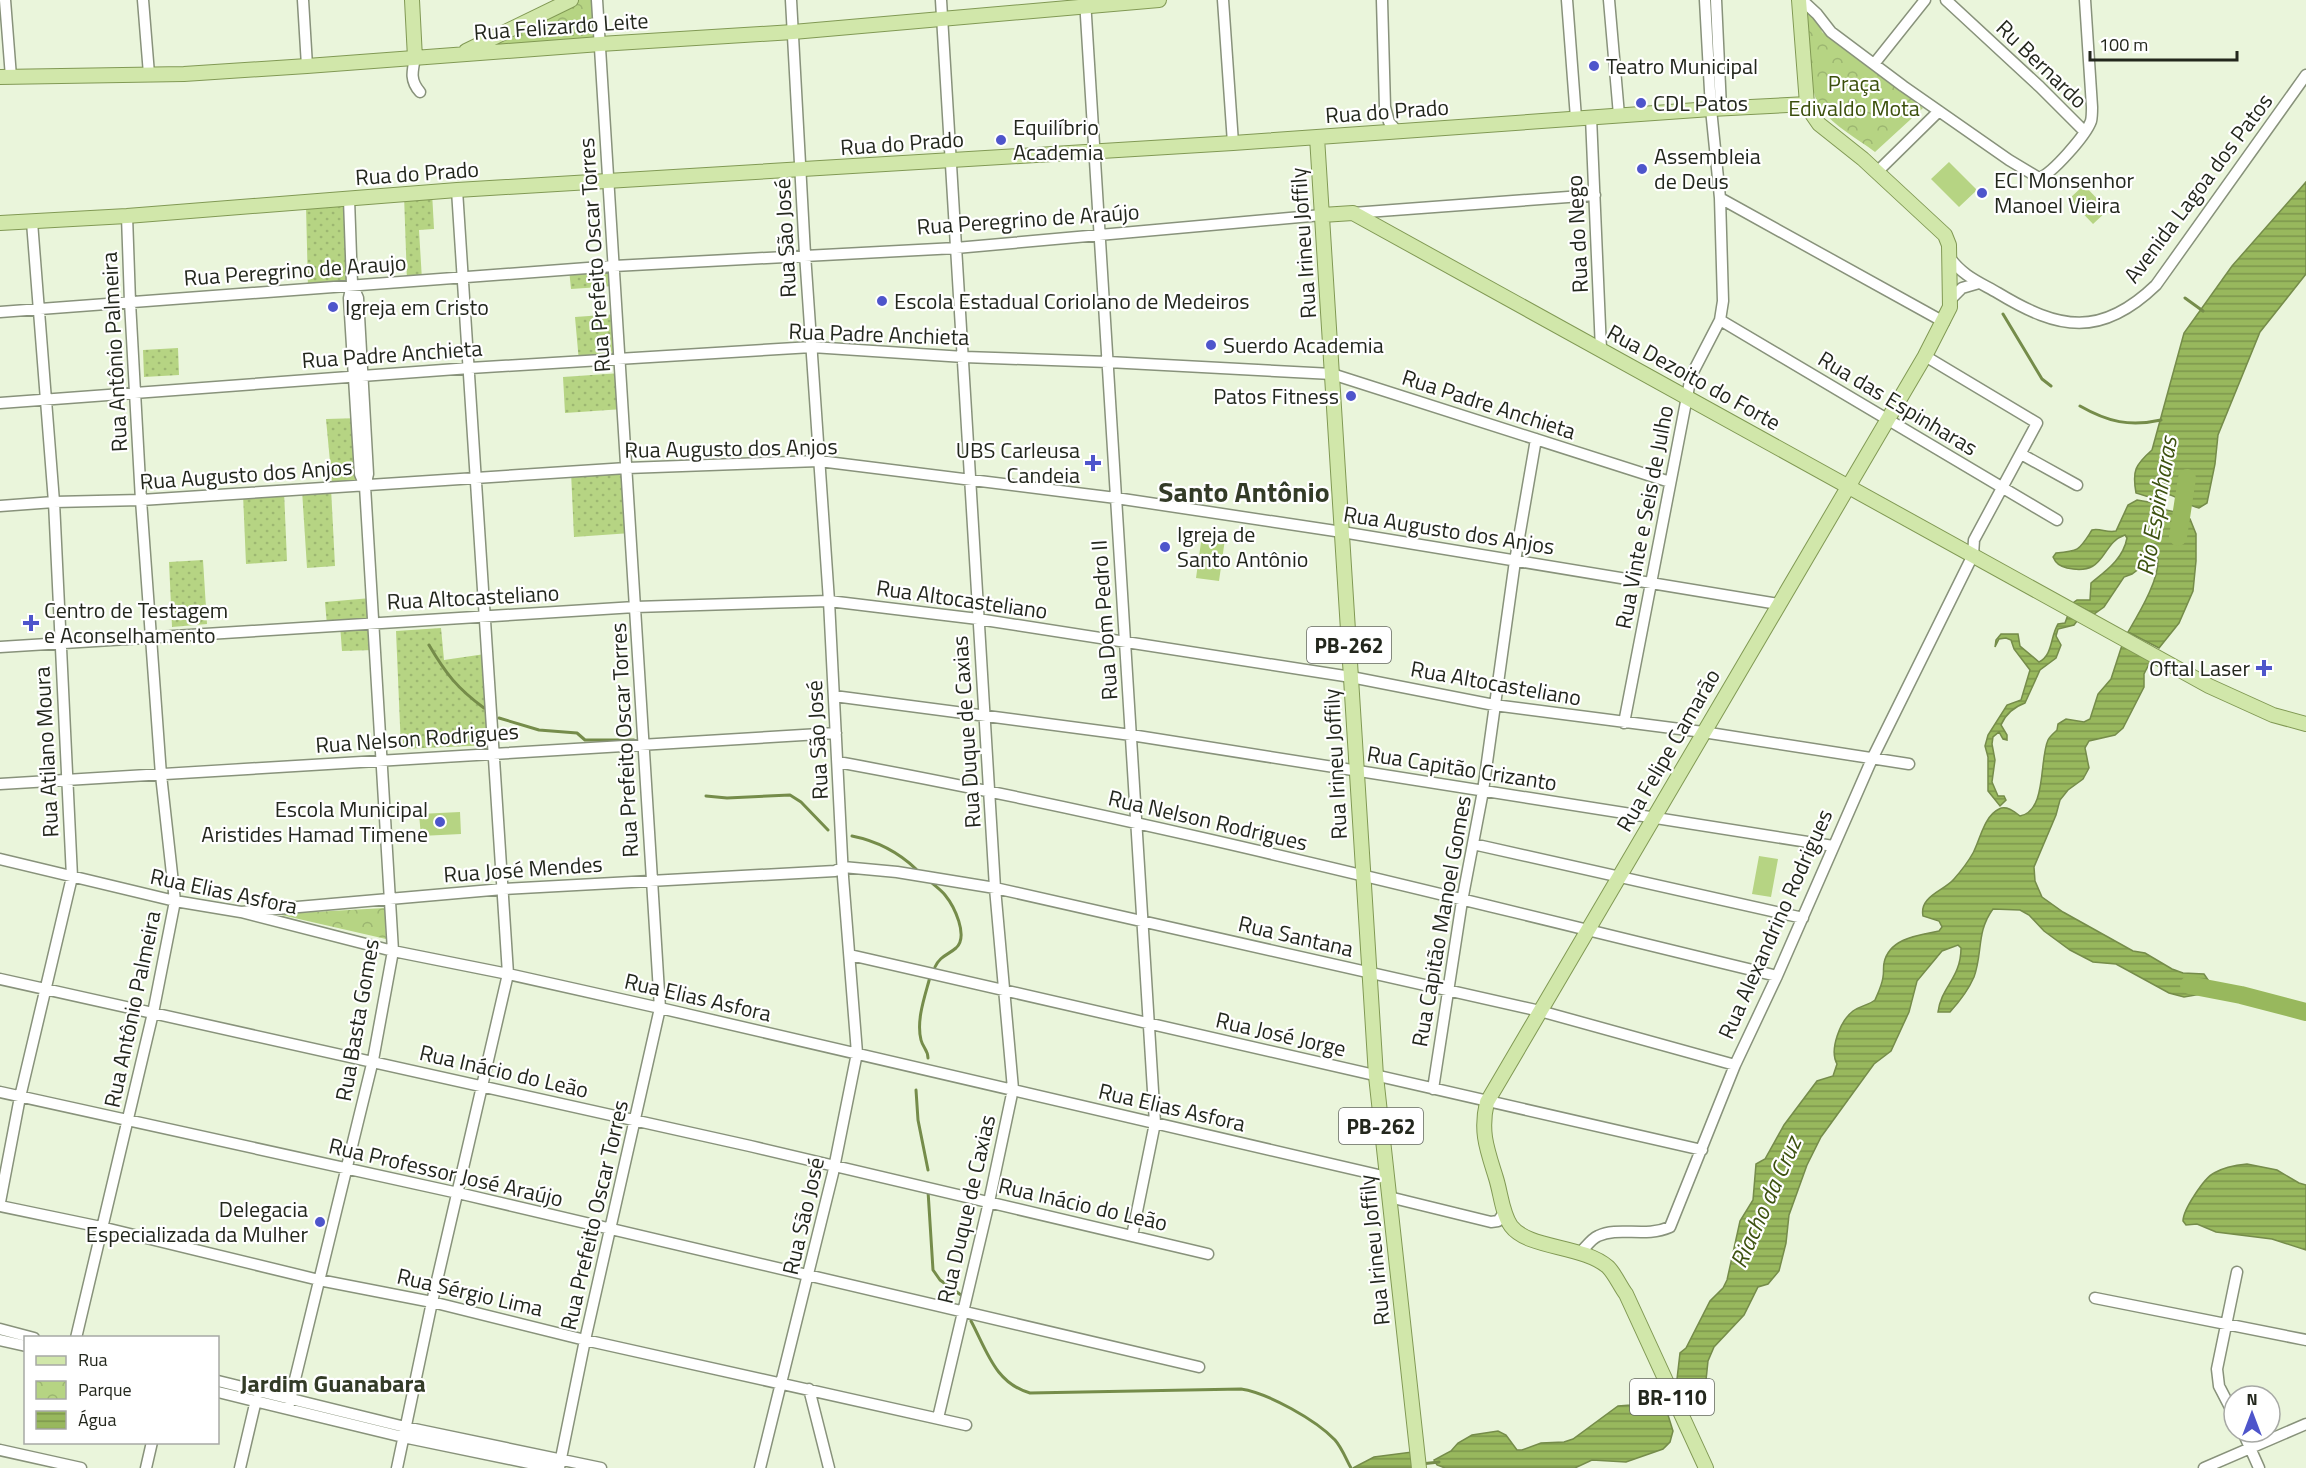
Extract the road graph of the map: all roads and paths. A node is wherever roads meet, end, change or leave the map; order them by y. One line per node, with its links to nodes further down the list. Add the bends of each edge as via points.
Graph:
1 (5, 0): 30 (street)
2 (143, 0): 28 (street)
3 (303, 0): 27 (street)
4 (412, 0): 25 (main road)
5 (571, 0): 24 (main road)
6 (597, 0): 23 (street, Rua Prefeito Oscar Torres)
7 (791, 0): 22 (street, Rua São José)
8 (941, 0): 21 (street, Rua Duque de Caxias)
9 (1159, 0): 20 (main road, Rua Felizardo Leite)
10 (1223, 0): 41 (street)
11 (1382, 0): 38 (street, via 1385,107 1389,122)
12 (1567, 0): 37 (street)
13 (1609, 0): 35 (street)
14 (1705, 0): 33 (street)
15 (1716, 0): 33 (street)
16 (1800, 0): 26 (street, via 1831,32); 32 (main road)
17 (1926, 0): 26 (street)
18 (1946, 0): 39 (street, Ru Bernardo)
19 (2085, 0): 39 (street, via 2092,107 2091,122)
20 (1085, 3): 21 (main road, Rua Felizardo Leite); 42 (street, Rua Dom Pedro II)
21 (943, 20): 22 (main road, Rua Felizardo Leite); 43 (street, Rua Duque de Caxias)
22 (793, 32): 23 (main road, Rua Felizardo Leite); 44 (street, Rua São José)
23 (600, 44): 24 (main road, Rua Felizardo Leite); 46 (street, Rua Prefeito Oscar Torres)
24 (459, 54): 25 (main road, Rua Felizardo Leite)
25 (415, 58): 27 (main road, Rua Felizardo Leite); 31 (street, via 412,77)
26 (1874, 64): 34 (street)
27 (307, 66): 28 (main road, Rua Felizardo Leite)
28 (149, 74): 30 (main road, Rua Felizardo Leite)
29 (2306, 75): 63 (street, Avenida Lagoa dos Patos, via 2156,285 2123,312 2104,319 2056,321 2037,315)
30 (5, 77)
31 (420, 92)
32 (1807, 104): 33 (main road, Rua do Prado); 45 (main road, Rua Felipe Camarão, via 1819,124)
33 (1716, 108): 35 (main road, Rua do Prado); 49 (street, Rua Vinte e Seis de Julho)
34 (1939, 111): 39 (street, via 2039,178); 45 (street)
35 (1619, 115): 36 (main road, Rua do Prado)
36 (1591, 117): 37 (main road, Rua do Prado); 48 (street, Rua do Nego)
37 (1576, 118): 38 (main road, Rua do Prado)
38 (1397, 131): 40 (main road, Rua do Prado)
39 (2085, 132)
40 (1317, 137): 41 (main road, Rua do Prado); 52 (main road, Rua Irineu Joffily / PB-262)
41 (1233, 143): 42 (main road, Rua do Prado)
42 (1095, 152): 43 (main road, Rua do Prado); 56 (street, Rua Dom Pedro II)
43 (952, 161): 44 (main road, Rua do Prado); 57 (street, Rua Duque de Caxias)
44 (801, 171): 46 (main road, Rua do Prado); 58 (street, Rua São José)
45 (1877, 172): 59 (main road, Rua Felipe Camarão, via 1945,235)
46 (609, 182): 47 (main road, Rua do Prado); 60 (street, Rua Prefeito Oscar Torres)
47 (457, 190): 50 (main road, Rua do Prado); 62 (street)
48 (1594, 195): 51 (street, Rua Peregrino de Araújo); 73 (street, Rua do Nego)
49 (1720, 198): 70 (street, Rua Vinte e Seis de Julho); 71 (street)
50 (350, 199): 53 (main road, Rua do Prado); 64 (street, Rua Basta Gomes)
51 (1353, 213): 52 (main road, Rua Peregrino de Araújo); 73 (main road, Rua Dezoito do Forte)
52 (1322, 215): 56 (street, Rua Peregrino de Araújo); 79 (main road, Rua Irineu Joffily / PB-262)
53 (128, 216): 54 (main road, Rua do Prado); 67 (street, Rua Antônio Palmeira)
54 (32, 222): 55 (main road, Rua do Prado); 68 (street, Rua Atilano Moura)
55 (0, 224)
56 (1100, 236): 57 (street, Rua Peregrino de Araújo); 77 (street, Rua Dom Pedro II)
57 (956, 248): 58 (street, Rua Peregrino de Araújo); 75 (street, Rua Duque de Caxias)
58 (805, 254): 60 (street, Rua Peregrino de Araújo); 72 (street, Rua São José)
59 (1950, 258): 61 (street, Avenida Lagoa dos Patos); 65 (main road, Rua Felipe Camarão)
60 (614, 266): 62 (street, Rua Peregrino de Araújo); 76 (street, Rua Prefeito Oscar Torres)
61 (1965, 274): 63 (street, Avenida Lagoa dos Patos); 65 (street, via 1955,277)
62 (464, 277): 64 (street, Rua Peregrino de Araujo); 78 (street)
63 (1979, 283): 66 (street, via 1962,288)
64 (352, 284): 67 (street, Rua Peregrino de Araujo); 80 (street, Rua Basta Gomes, via 358,297)
65 (1951, 284): 66 (main road, Rua Felipe Camarão)
66 (1951, 299): 71 (main road, Rua Felipe Camarão)
67 (130, 302): 68 (street, Rua Peregrino de Araujo); 81 (street, Rua Antônio Palmeira)
68 (39, 309): 69 (street, Rua Peregrino de Araujo); 83 (street, Rua Atilano Moura)
69 (0, 312)
70 (1720, 320): 82 (street, Rua Vinte e Seis de Julho, via 1695,366); 85 (street, Rua das Espinharas)
71 (1944, 322): 74 (main road, Rua Felipe Camarão)
72 (812, 348): 75 (street, Rua Padre Anchieta); 76 (street, Rua Padre Anchieta); 88 (street, Rua São José)
73 (1601, 350): 82 (main road, Rua Dezoito do Forte)
74 (1925, 356): 85 (main road, Rua Felipe Camarão); 87 (street, Rua Alexandrino Rodrigues, via 2037,423)
75 (964, 357): 77 (street, Rua Padre Anchieta); 91 (street, Rua Duque de Caxias)
76 (620, 360): 78 (street, Rua Padre Anchieta); 89 (street, Rua Prefeito Oscar Torres)
77 (1108, 362): 79 (street, Rua Padre Anchieta); 97 (street, Rua Dom Pedro II)
78 (470, 368): 80 (street, Rua Padre Anchieta); 90 (street)
79 (1332, 374): 86 (street, Rua Padre Anchieta); 102 (main road, Rua Irineu Joffily / PB-262)
80 (358, 376): 81 (street, Rua Padre Anchieta); 95 (street, Rua Basta Gomes, via 368,474)
81 (135, 393): 83 (street, Rua Padre Anchieta); 98 (street, Rua Antônio Palmeira)
82 (1687, 397): 92 (street, Rua Vinte e Seis de Julho); 93 (main road, Rua Dezoito do Forte)
83 (45, 399): 84 (street, Rua Padre Anchieta); 99 (street, Rua Atilano Moura)
84 (0, 403)
85 (1888, 418): 93 (main road, Rua Felipe Camarão); 96 (street, Rua das Espinharas)
86 (1536, 439): 92 (street, Rua Padre Anchieta); 104 (street, Rua Capitão Manoel Gomes)
87 (2021, 454): 94 (street); 96 (street, Rua Alexandrino Rodrigues)
88 (819, 461): 89 (street, Rua Augusto dos Anjos); 91 (street, Rua Augusto dos Anjos); 106 (street, Rua São José)
89 (627, 468): 90 (street, Rua Augusto dos Anjos); 108 (street, Rua Prefeito Oscar Torres)
90 (475, 479): 95 (street, Rua Augusto dos Anjos); 109 (street)
91 (972, 481): 97 (street, Rua Augusto dos Anjos); 110 (street, Rua Duque de Caxias)
92 (1670, 482): 105 (street, Rua Vinte e Seis de Julho)
93 (1848, 485): 103 (main road, Rua Dezoito do Forte); 107 (main road, Rua Felipe Camarão)
94 (2077, 485)
95 (365, 486): 98 (street, Rua Augusto dos Anjos); 111 (street, Rua Basta Gomes)
96 (2002, 488): 101 (street, Rua das Espinharas); 103 (street, Rua Alexandrino Rodrigues, via 1974,540)
97 (1116, 498): 102 (street, Rua Augusto dos Anjos); 113 (street, Rua Dom Pedro II)
98 (141, 500): 99 (street, Rua Augusto dos Anjos); 112 (street, Rua Antônio Palmeira)
99 (54, 502): 100 (street, Rua Augusto dos Anjos); 114 (street, Rua Atilano Moura)
100 (0, 506)
101 (2057, 520)
102 (1342, 532): 104 (street, Rua Augusto dos Anjos); 116 (main road, Rua Irineu Joffily / PB-262)
103 (1974, 555): 121 (main road, Rua Dezoito do Forte, via 2209,686 2273,715); 127 (street, Rua Alexandrino Rodrigues)
104 (1515, 561): 105 (street, Rua Augusto dos Anjos); 118 (street, Rua Capitão Manoel Gomes)
105 (1650, 583): 107 (street, Rua Augusto dos Anjos); 120 (street, Rua Vinte e Seis de Julho)
106 (829, 601): 108 (street, Rua Altocasteliano); 110 (street, Rua Altocasteliano); 117 (street, Rua São José)
107 (1778, 604): 122 (main road, Rua Felipe Camarão)
108 (635, 607): 109 (street, Rua Altocasteliano); 125 (street, Rua Prefeito Oscar Torres)
109 (486, 616): 111 (street, Rua Altocasteliano); 126 (street)
110 (978, 619): 113 (street, Rua Altocasteliano); 119 (street, Rua Duque de Caxias)
111 (373, 622): 112 (street, Rua Altocasteliano); 128 (street, Rua Basta Gomes)
112 (151, 637): 114 (street, Rua Altocasteliano); 132 (street, Rua Antônio Palmeira)
113 (1125, 642): 116 (street, Rua Altocasteliano); 124 (street, Rua Dom Pedro II)
114 (60, 643): 115 (street, Rua Altocasteliano); 133 (street, Rua Atilano Moura)
115 (0, 647)
116 (1351, 677): 118 (street, Rua Altocasteliano); 131 (main road, Rua Irineu Joffily / PB-262)
117 (834, 696): 119 (street, Rua Capitão Crizanto); 123 (street, Rua São José)
118 (1494, 705): 120 (street, Rua Altocasteliano); 136 (street, Rua Capitão Manoel Gomes)
119 (985, 716): 124 (street, Rua Capitão Crizanto); 135 (street, Rua Duque de Caxias)
120 (1624, 723): 122 (street, Rua Altocasteliano)
121 (2306, 724)
122 (1703, 732): 127 (street, Rua Altocasteliano); 137 (main road, Rua Felipe Camarão)
123 (836, 733): 125 (street, Rua Nelson Rodrigues); 129 (street, Rua São José)
124 (1131, 735): 131 (street, Rua Capitão Crizanto); 138 (street, Rua Dom Pedro II)
125 (644, 743): 126 (street, Rua Nelson Rodrigues); 146 (street, Rua Prefeito Oscar Torres)
126 (493, 753): 128 (street, Rua Nelson Rodrigues); 148 (street)
127 (1872, 759): 130 (street, Rua Altocasteliano); 140 (street, Rua Alexandrino Rodrigues)
128 (381, 760): 132 (street, Rua Nelson Rodrigues); 149 (street, Rua Basta Gomes)
129 (838, 762): 135 (street, Rua Nelson Rodrigues); 142 (street, Rua São José)
130 (1909, 764)
131 (1357, 771): 136 (street, Rua Capitão Crizanto); 144 (main road, Rua Irineu Joffily / PB-262)
132 (161, 774): 133 (street, Rua Nelson Rodrigues); 150 (street, Rua Antônio Palmeira)
133 (68, 780): 134 (street, Rua Nelson Rodrigues); 143 (street, Rua Atilano Moura)
134 (0, 784)
135 (990, 790): 138 (street, Rua Nelson Rodrigues); 147 (street, Rua Duque de Caxias)
136 (1483, 791): 137 (street, Rua Capitão Crizanto); 139 (street, Rua Capitão Manoel Gomes)
137 (1653, 818): 140 (street, Rua Capitão Crizanto); 145 (main road, Rua Felipe Camarão)
138 (1137, 822): 144 (street, Rua Nelson Rodrigues); 154 (street, Rua Dom Pedro II)
139 (1473, 844): 145 (street); 151 (street, Rua Capitão Manoel Gomes)
140 (1833, 846): 153 (street, Rua Alexandrino Rodrigues)
141 (0, 859): 143 (street, Rua Elias Asfora)
142 (843, 867): 146 (street, Rua José Mendes, via 835,872); 147 (street, Rua Santana); 157 (street, Rua São José)
143 (72, 876): 150 (street, Rua Elias Asfora); 162 (street, Rua Atilano Moura)
144 (1362, 877): 151 (street, Rua Nelson Rodrigues); 158 (main road, Rua Irineu Joffily / PB-262)
145 (1618, 877): 153 (street); 155 (main road, Rua Felipe Camarão)
146 (652, 880): 148 (street, Rua José Mendes); 165 (street, Rua Prefeito Oscar Torres)
147 (995, 888): 154 (street, Rua Santana); 164 (street, Rua Duque de Caxias)
148 (503, 890): 149 (street, Rua José Mendes); 159 (street)
149 (390, 899): 152 (street, Rua José Mendes); 156 (street, Rua Basta Gomes)
150 (175, 901): 152 (street, Rua Elias Asfora); 167 (street, Rua Antônio Palmeira)
151 (1462, 901): 155 (street, Rua Nelson Rodrigues); 163 (street, Rua Capitão Manoel Gomes)
152 (241, 912): 156 (street, Rua Elias Asfora)
153 (1803, 918): 160 (street, Rua Alexandrino Rodrigues)
154 (1142, 922): 158 (street, Rua Santana); 168 (street, Rua Dom Pedro II)
155 (1587, 931): 160 (street, Rua Nelson Rodrigues); 166 (main road, Rua Felipe Camarão)
156 (393, 951): 159 (street, Rua Elias Asfora); 170 (street, Rua Basta Gomes)
157 (850, 955): 164 (street, Rua José Jorge); 169 (street, Rua São José)
158 (1370, 973): 163 (street, Rua Santana); 172 (main road, Rua Irineu Joffily / PB-262)
159 (508, 974): 165 (street, Rua Elias Asfora); 173 (street)
160 (1777, 976): 171 (street, Rua Alexandrino Rodrigues)
161 (0, 979): 162 (street, Rua Inácio do Leão)
162 (45, 990): 167 (street, Rua Inácio do Leão); 177 (street, Rua Atilano Moura)
163 (1449, 990): 166 (street, Rua Santana); 175 (street, Rua Capitão Manoel Gomes)
164 (1005, 992): 168 (street, Rua José Jorge); 174 (street, Rua Duque de Caxias)
165 (660, 1008): 169 (street, Rua Elias Asfora); 180 (street, Rua Prefeito Oscar Torres)
166 (1540, 1011): 171 (street, Rua Santana); 178 (main road, Rua Felipe Camarão)
167 (153, 1013): 170 (street, Rua Inácio do Leão); 179 (street, Rua Antônio Palmeira)
168 (1149, 1023): 172 (street, Rua José Jorge); 181 (street, Rua Dom Pedro II)
169 (857, 1053): 174 (street, Rua Elias Asfora); 183 (street, Rua São José)
170 (373, 1060): 173 (street, Rua Inácio do Leão); 184 (street, Rua Basta Gomes)
171 (1736, 1065): 182 (street, Rua Alexandrino Rodrigues)
172 (1376, 1076): 175 (street, Rua José Jorge); 185 (main road, Rua Irineu Joffily / PB-262)
173 (483, 1087): 180 (street, Rua Inácio do Leão); 186 (street)
174 (1013, 1089): 181 (street, Rua Elias Asfora); 188 (street, Rua Duque de Caxias)
175 (1433, 1089): 178 (street, Rua José Jorge)
176 (0, 1092): 177 (street, Rua Professor José Araújo)
177 (20, 1097): 179 (street, Rua Professor José Araújo); 189 (street, Rua Atilano Moura)
178 (1487, 1102): 182 (street, Rua José Jorge); 190 (main road, Rua Felipe Camarão, via 1482,1121 1484,1142)
179 (129, 1119): 184 (street, Rua Professor José Araújo); 191 (street, Rua Antônio Palmeira)
180 (636, 1121): 183 (street, Rua Inácio do Leão); 192 (street, Rua Prefeito Oscar Torres)
181 (1155, 1123): 185 (street, Rua Elias Asfora); 193 (street, Rua Dom Pedro II)
182 (1702, 1150): 194 (street, Rua Alexandrino Rodrigues, via 1670,1227 1657,1233 1609,1232 1596,1236)
183 (835, 1166): 188 (street, Rua Inácio do Leão); 197 (street, Rua São José)
184 (347, 1170): 186 (street, Rua Professor José Araújo); 198 (street, Rua Basta Gomes)
185 (1387, 1177): 187 (main road, Rua Irineu Joffily)
186 (458, 1193): 192 (street, Rua Professor José Araújo); 200 (street)
187 (1389, 1197): 190 (street, via 1491,1222 1498,1221); 235 (main road, Rua Irineu Joffily)
188 (989, 1202): 193 (street, Rua Inácio do Leão); 201 (street, Rua Duque de Caxias)
189 (0, 1204): 191 (street, Rua Sérgio Lima)
190 (1504, 1213): 194 (main road, BR-110, via 1521,1235)
191 (101, 1227): 198 (street, Rua Sérgio Lima); 205 (street, Rua Antônio Palmeira)
192 (611, 1229): 197 (street, Rua Professor José Araújo); 207 (street, Rua Prefeito Oscar Torres)
193 (1132, 1236): 195 (street, Rua Inácio do Leão)
194 (1581, 1252): 236 (main road, BR-110, via 1608,1268 1626,1294)
195 (1208, 1254)
196 (2237, 1272): 202 (street)
197 (809, 1276): 201 (street, Rua Professor José Araújo); 212 (street, Rua São José)
198 (319, 1280): 200 (street, Rua Sérgio Lima); 217 (street, Rua Basta Gomes)
199 (2095, 1298): 202 (street)
200 (432, 1302): 207 (street, Rua Sérgio Lima); 221 (street)
201 (963, 1312): 210 (street, Rua Professor José Araújo); 218 (street, Rua Duque de Caxias)
202 (2226, 1324): 208 (street); 215 (street, via 2217,1369)
203 (0, 1329): 204 (street)
204 (26, 1336)
205 (76, 1336)
206 (0, 1340): 209 (street)
207 (585, 1340): 212 (street, Rua Sérgio Lima); 227 (street, Rua Prefeito Oscar Torres)
208 (2306, 1340)
209 (24, 1346)
210 (1199, 1367)
211 (219, 1381): 217 (street)
212 (782, 1383): 213 (street, Rua Sérgio Lima); 233 (street, Rua São José)
213 (809, 1389): 218 (street, Rua Sérgio Lima); 234 (street)
214 (219, 1392): 216 (street)
215 (2222, 1392)
216 (256, 1400): 217 (street); 230 (street)
217 (289, 1403): 221 (street)
218 (938, 1418): 220 (street, Rua Sérgio Lima)
219 (2306, 1424): 224 (street)
220 (966, 1425)
221 (404, 1432): 226 (street); 231 (street)
222 (152, 1444): 229 (street)
223 (2249, 1444): 224 (street)
224 (2251, 1448): 237 (street); 238 (street)
225 (0, 1450): 228 (street)
226 (525, 1461): 227 (street)
227 (557, 1465): 232 (street)
228 (81, 1468)
229 (147, 1468)
230 (240, 1468)
231 (397, 1468)
232 (601, 1468)
233 (760, 1468)
234 (829, 1468)
235 (1419, 1468)
236 (1706, 1468)
237 (2204, 1468)
238 (2259, 1468)

